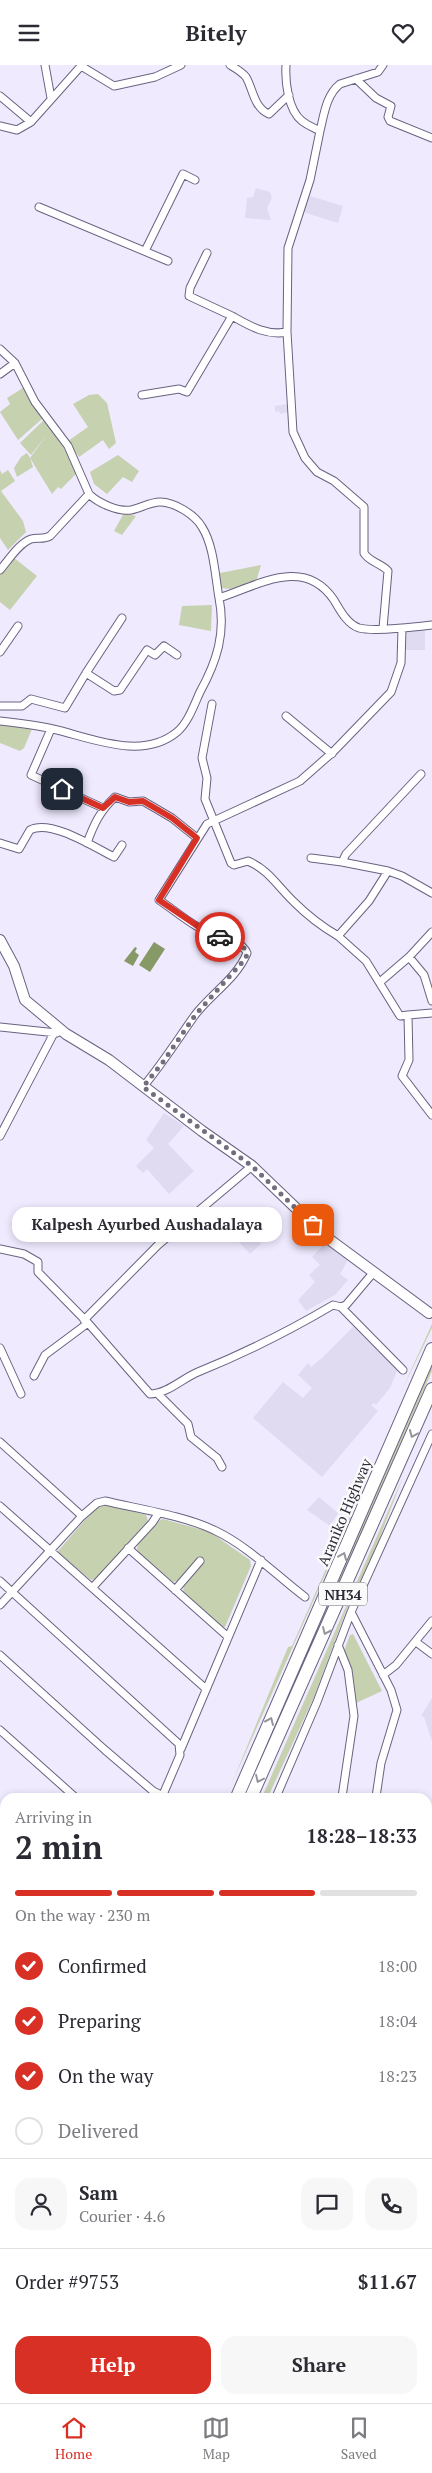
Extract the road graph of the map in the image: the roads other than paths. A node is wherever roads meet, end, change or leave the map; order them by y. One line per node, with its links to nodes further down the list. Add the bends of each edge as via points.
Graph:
1 (45, 65): 9 (street)
2 (182, 65): 9 (street, via 155,77 114,86 81,66)
3 (230, 65): 7 (street, via 245,75 264,112 269,114)
4 (286, 65): 7 (street)
5 (383, 65): 6 (street, via 378,72)
6 (356, 79): 12 (street, via 335,88); 13 (street, via 376,98 391,106 390,121)
7 (289, 95): 12 (street, via 301,121)
8 (0, 96): 10 (street)
9 (51, 98): 10 (street)
10 (31, 122): 11 (street, via 17,130)
11 (0, 126)
12 (320, 131): 20 (street, via 310,180 288,248)
13 (432, 138)
14 (195, 179): 16 (street, via 183,174)
15 (38, 207): 16 (street)
16 (145, 251): 18 (street)
17 (207, 253): 19 (street, via 189,296)
18 (168, 261)
19 (232, 316): 20 (street, via 259,330 276,334); 24 (street, via 187,392 179,389)
20 (287, 332): 31 (street, via 293,432 305,458 317,472 334,481 364,507 364,553 366,558 388,571)
21 (0, 349): 22 (street)
22 (15, 363): 23 (street); 25 (street, via 35,402 68,446)
23 (0, 374)
24 (142, 395)
25 (89, 494): 26 (street, via 50,536 25,543); 27 (street, via 124,511 165,502 193,516 203,527 208,540)
26 (0, 570)
27 (219, 597): 31 (street, via 284,576 297,575 328,591 354,626); 42 (street, via 223,622 216,662 177,732 159,744 137,746 110,744)
28 (122, 617): 35 (street)
29 (432, 625): 32 (street)
30 (18, 626): 33 (street)
31 (383, 628): 32 (street)
32 (402, 628): 43 (street, via 401,663 392,692)
33 (0, 652)
34 (178, 655): 35 (street, via 164,646 155,655 147,649 120,690 114,691)
35 (86, 673): 38 (street, via 65,708 31,699)
36 (30, 693): 38 (street)
37 (212, 704): 46 (street, via 202,758 207,778 205,799)
38 (24, 705): 39 (street)
39 (0, 706)
40 (286, 716): 43 (street)
41 (0, 721): 42 (street)
42 (51, 729): 45 (street, via 31,775)
43 (332, 754): 46 (street, via 300,781)
44 (421, 774): 52 (street)
45 (103, 808): 47 (street, via 115,797 129,802 143,801); 49 (street)
46 (214, 820): 47 (street, via 203,828); 56 (street, via 231,863 248,861 256,864 317,923)
47 (197, 838): 66 (street, via 159,900 202,929 236,942 247,953 224,985 196,1014)
48 (0, 843): 49 (street, via 19,849 30,829 41,827)
49 (87, 843): 50 (street, via 114,857)
50 (122, 845)
51 (311, 858): 52 (street)
52 (342, 862): 53 (street)
53 (388, 871): 54 (street); 56 (street, via 369,901)
54 (432, 893)
55 (432, 932): 58 (street)
56 (338, 936): 59 (street, via 366,961)
57 (0, 940): 65 (main road, via 14,966 25,999)
58 (409, 957): 59 (street); 60 (street, via 424,975)
59 (380, 981): 62 (street, via 400,1015)
60 (432, 1001)
61 (432, 1013): 62 (street)
62 (408, 1015): 67 (street, via 409,1059 402,1076)
63 (0, 1027): 64 (street)
64 (54, 1033): 65 (street); 68 (street)
65 (66, 1034): 66 (main road, via 109,1060)
66 (143, 1087): 69 (main road)
67 (432, 1115)
68 (0, 1136)
69 (252, 1166): 71 (main road, via 326,1237); 74 (street, via 158,1245)
70 (0, 1249): 74 (street, via 24,1254 38,1262 38,1272)
71 (373, 1273): 72 (street, via 350,1302); 73 (main road)
72 (341, 1307): 77 (street); 81 (street, via 333,1305 254,1349 198,1372)
73 (429, 1313)
74 (86, 1321): 78 (street, via 45,1355); 81 (street, via 150,1394)
75 (0, 1348): 80 (street)
76 (432, 1349): 112 (highway, Araniko Highway / NH34, one-way to 76)
77 (403, 1370)
78 (34, 1376)
79 (432, 1389): 113 (highway, Araniko Highway / NH34, one-way to 113)
80 (21, 1394)
81 (158, 1394): 84 (street, via 188,1423 191,1437)
82 (432, 1434): 98 (street)
83 (0, 1442): 87 (street)
84 (222, 1467)
85 (0, 1506): 89 (street)
86 (158, 1514): 87 (street, via 102,1501); 88 (street); 90 (street, via 214,1530)
87 (82, 1516): 89 (street)
88 (128, 1549): 93 (street); 94 (street)
89 (50, 1551): 93 (street); 95 (street)
90 (261, 1560): 96 (street); 100 (street)
91 (200, 1561): 94 (street)
92 (0, 1581): 95 (street)
93 (93, 1587): 106 (street)
94 (175, 1590): 100 (street)
95 (12, 1592): 97 (street); 108 (street)
96 (305, 1597)
97 (0, 1605)
98 (350, 1612): 102 (street); 105 (street)
99 (432, 1621): 101 (street)
100 (227, 1637): 106 (street)
101 (416, 1642): 103 (street); 105 (street)
102 (338, 1645): 114 (street); 115 (street, via 348,1669 354,1716)
103 (432, 1654)
104 (0, 1655): 110 (street)
105 (383, 1675): 116 (street, via 397,1710 381,1763)
106 (205, 1689): 108 (street)
107 (0, 1730): 109 (street)
108 (181, 1749): 111 (street)
109 (71, 1793)
110 (156, 1793)
111 (165, 1793)
112 (239, 1793)
113 (253, 1793)
114 (278, 1793)
115 (343, 1793)
116 (377, 1793)

